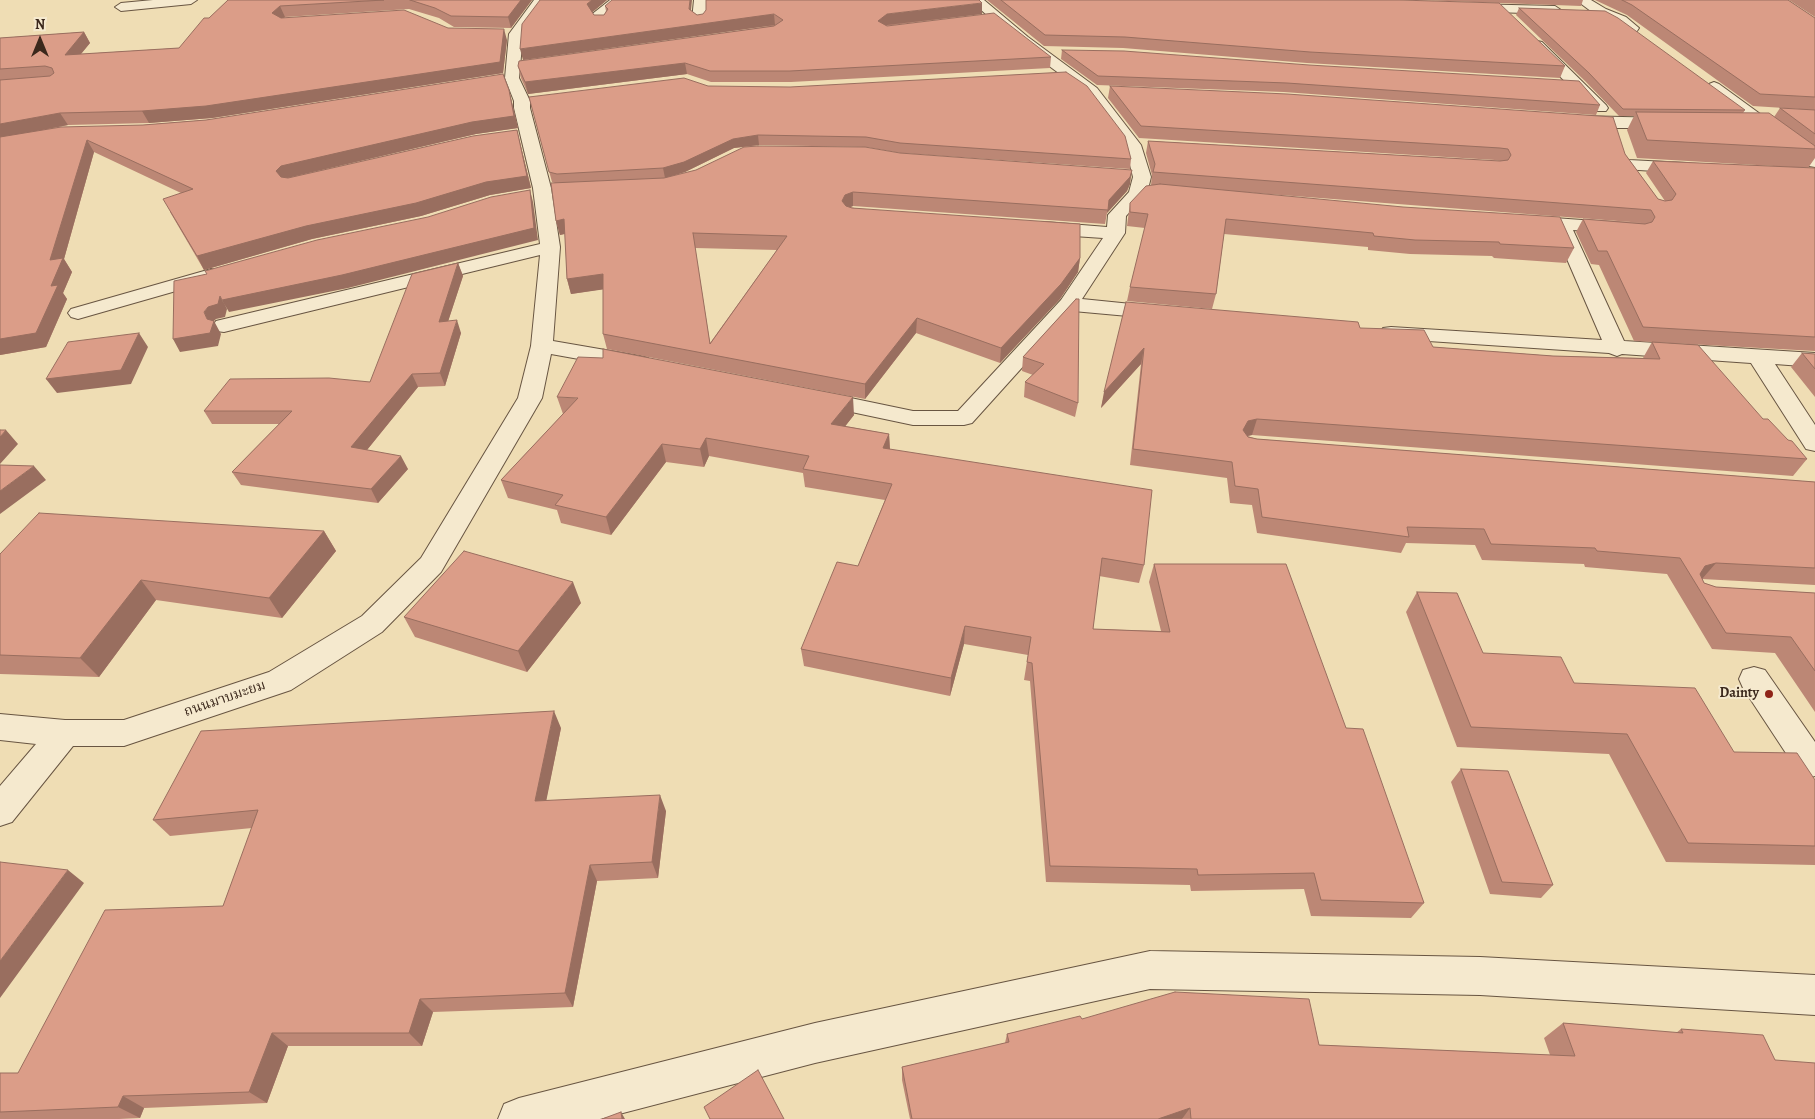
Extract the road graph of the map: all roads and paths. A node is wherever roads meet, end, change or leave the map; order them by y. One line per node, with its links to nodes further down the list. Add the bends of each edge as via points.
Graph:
1 (191, 0): 7 (street)
2 (618, 0): 15 (street, via 598,15)
3 (700, 0): 13 (street)
4 (976, 0): 12 (street)
5 (1519, 0): 11 (street)
6 (539, 1): 47 (street, ถนนมาบมะยม, via 511,34 512,73 531,100 522,108 520,135 542,193)
7 (121, 7)
8 (1574, 7): 11 (street); 18 (street, via 1601,12 1620,20)
9 (1460, 8): 10 (street)
10 (1500, 9): 11 (street); 16 (street)
11 (1530, 10)
12 (996, 18): 14 (street); 19 (street)
13 (699, 20)
14 (976, 20)
15 (601, 21)
16 (1513, 22)
17 (1526, 35): 25 (street)
18 (1645, 37)
19 (1041, 52): 20 (street); 21 (street)
20 (1068, 53)
21 (1069, 74): 22 (street); 26 (street)
22 (1050, 76)
23 (1701, 78): 28 (street)
24 (1560, 84): 25 (street)
25 (1579, 85): 31 (street)
26 (1092, 91): 27 (street); 35 (street)
27 (1111, 92)
28 (1749, 113): 29 (street); 34 (street)
29 (1778, 115)
30 (1566, 120): 31 (street)
31 (1614, 123): 32 (street); 37 (street, via 1634,172)
32 (1684, 124)
33 (1733, 124): 34 (street)
34 (1762, 124): 38 (street)
35 (1133, 144): 36 (street); 40 (street)
36 (1153, 146)
37 (1707, 170)
38 (1812, 171)
39 (1123, 176): 40 (street)
40 (1140, 185): 41 (street); 46 (street, via 1117,215)
41 (1157, 191)
42 (1513, 221): 43 (street)
43 (1561, 224): 45 (street); 55 (street)
44 (1028, 227): 46 (street)
45 (1637, 229)
46 (1116, 233): 49 (street)
47 (550, 247): 52 (street); 54 (street, ถนนมาบมะยม)
48 (228, 270): 50 (street)
49 (1068, 304): 51 (street); 59 (street, via 964,418 913,418)
50 (78, 313)
51 (1177, 314)
52 (224, 326)
53 (1366, 331): 55 (street)
54 (542, 346): 58 (street); 63 (street, ถนนมาบมะยม, via 530,398 431,565 372,624 280,681 124,733)
55 (1617, 348): 56 (street)
56 (1759, 357): 57 (street); 60 (street)
57 (1815, 360)
58 (658, 366)
59 (795, 394)
60 (1815, 443)
61 (1754, 679): 64 (street)
62 (0, 727): 63 (street, ถนนมาบมะยม)
63 (65, 733): 65 (street)
64 (1814, 766)
65 (0, 811)
66 (1815, 995): 67 (street, via 1480,976 1150,970 815,1043)
67 (519, 1119)

